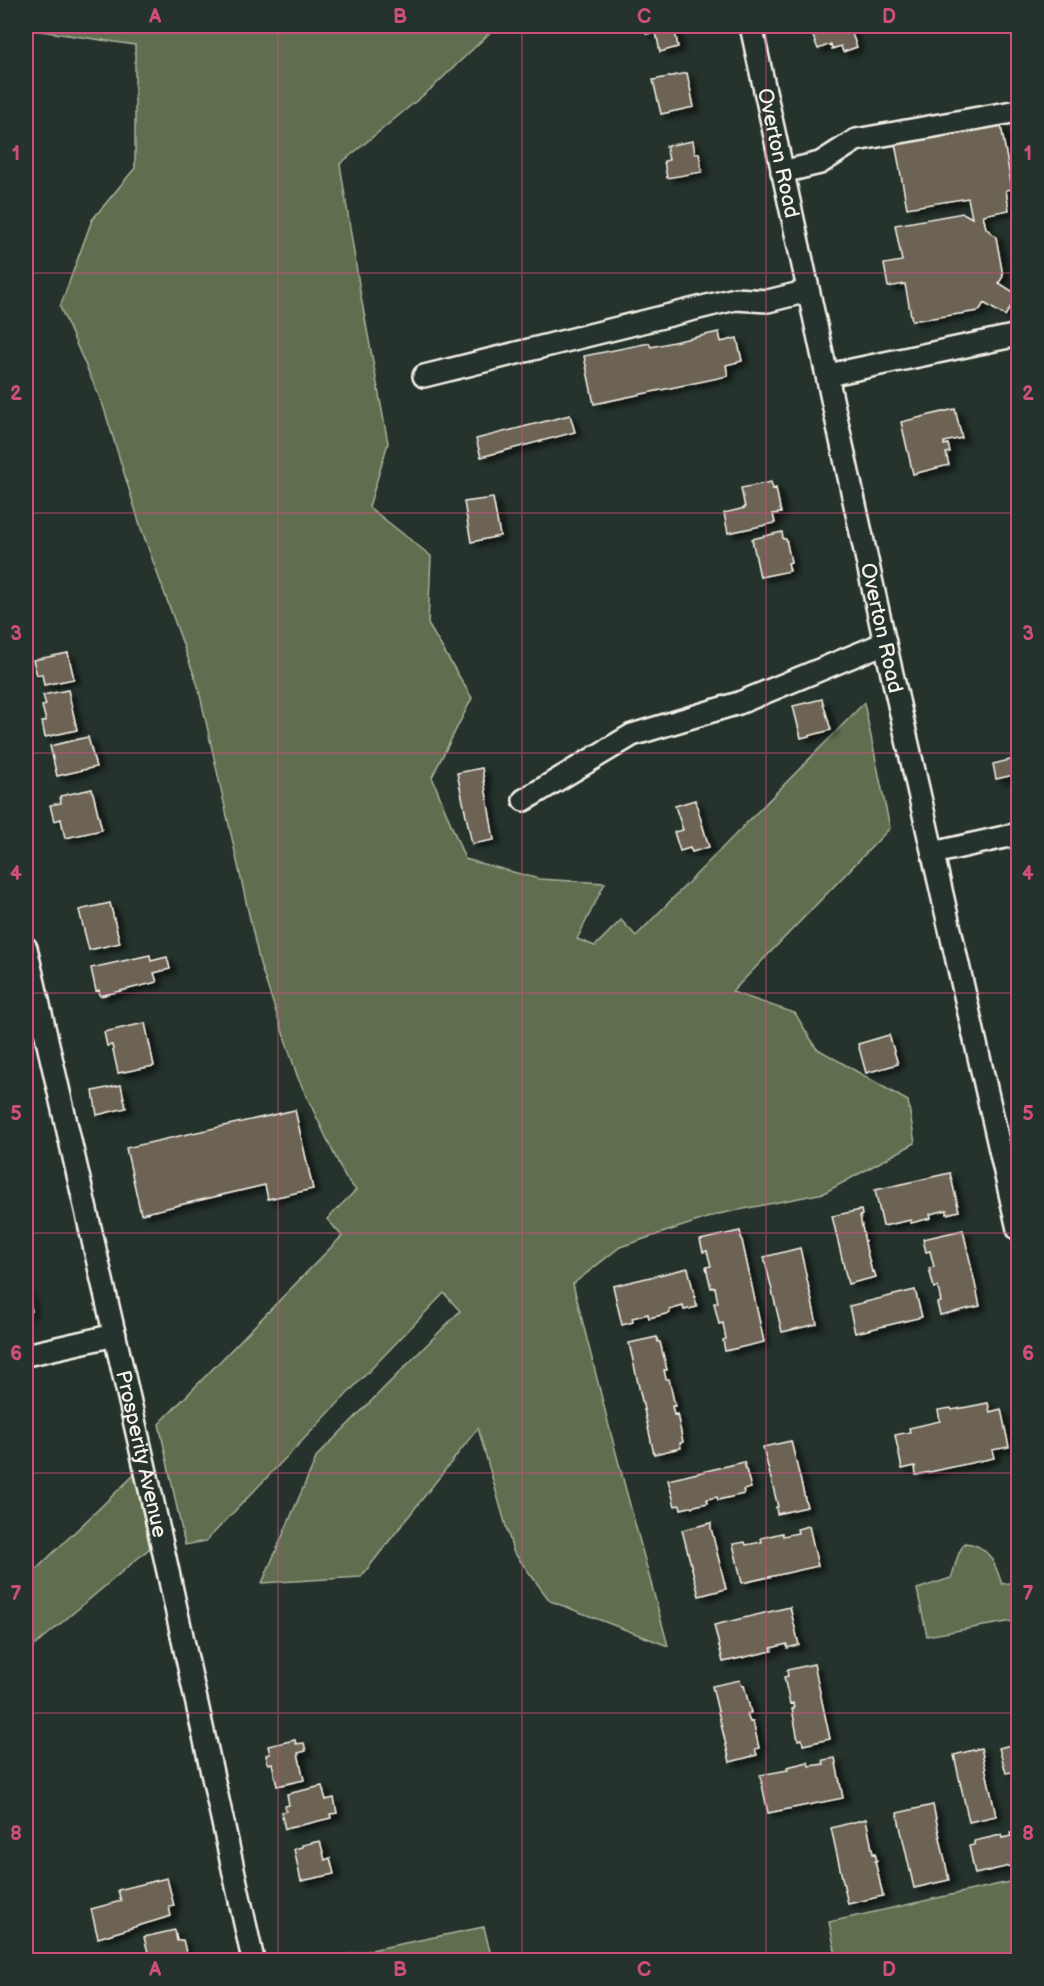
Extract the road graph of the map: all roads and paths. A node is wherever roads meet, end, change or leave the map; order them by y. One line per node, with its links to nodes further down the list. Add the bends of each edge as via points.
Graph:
1 (750, 26): 3 (street, Overton Road)
2 (1018, 111): 3 (street, via 856,140 820,163)
3 (783, 172): 4 (street, Overton Road)
4 (808, 291): 6 (street, Overton Road); 7 (street, via 768,301 735,299)
5 (1018, 335): 6 (street)
6 (828, 375): 8 (street, Overton Road)
7 (424, 376)
8 (885, 643): 9 (street, via 739,703 632,735); 11 (street, Overton Road)
9 (524, 800)
10 (1018, 834): 11 (street)
11 (933, 853): 15 (street, Overton Road)
12 (26, 948): 13 (street, Prosperity Avenue)
13 (28, 972): 14 (street, Prosperity Avenue)
14 (34, 1024): 16 (street, Prosperity Avenue)
15 (1018, 1229)
16 (115, 1335): 17 (street); 18 (street, Prosperity Avenue)
17 (26, 1355)
18 (254, 1960)

